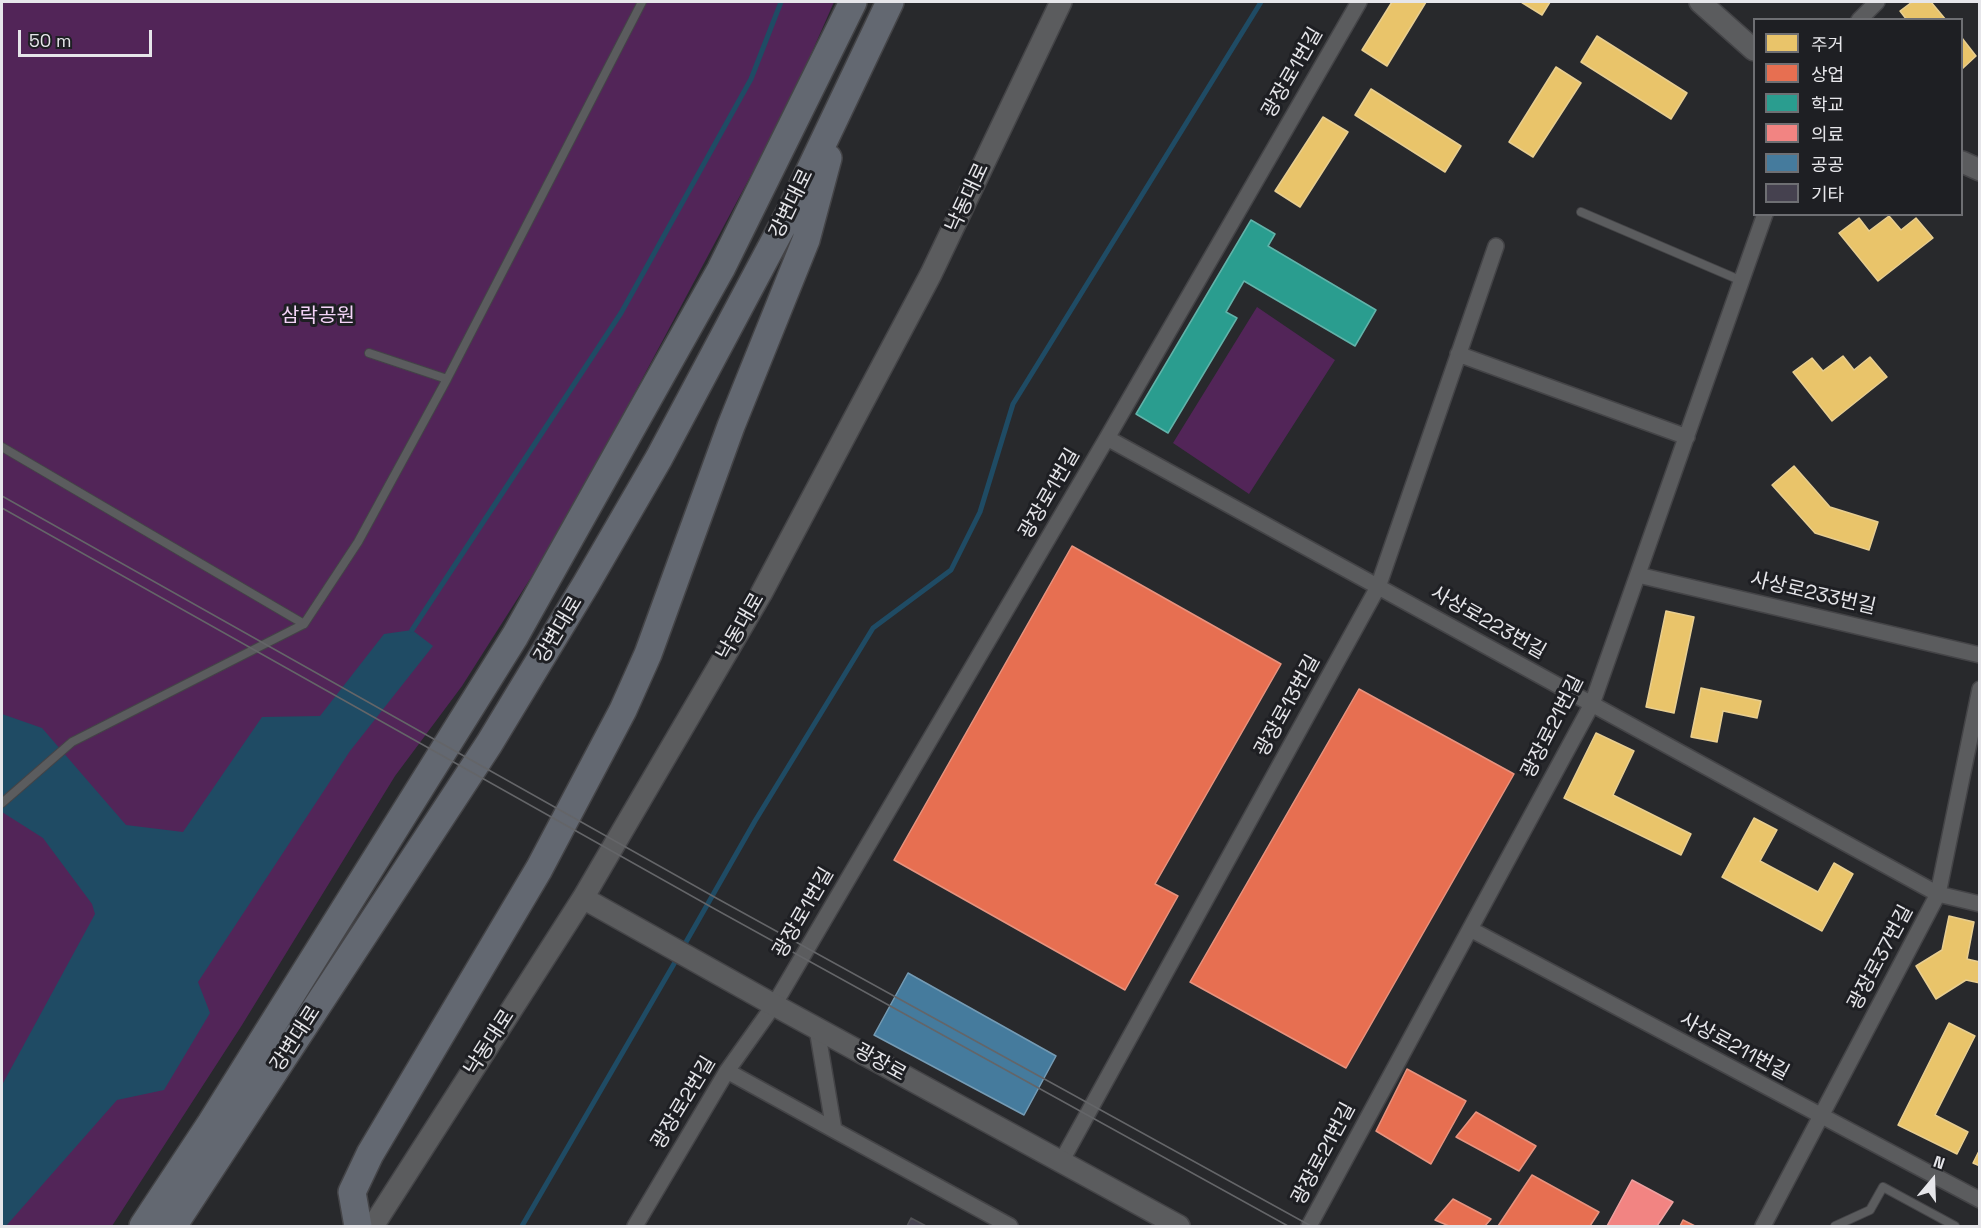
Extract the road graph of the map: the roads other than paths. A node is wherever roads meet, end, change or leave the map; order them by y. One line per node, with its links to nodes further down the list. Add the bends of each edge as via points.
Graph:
1 (642, 2): 20 (lane)
2 (854, 2): 42 (highway, 강변대로, via 722,268 515,636)
3 (860, 2): 11 (highway)
4 (890, 2): 11 (highway, 강변대로)
5 (1061, 2): 32 (main road, 낙동대로, via 931,274 767,583)
6 (1359, 2): 22 (street, 광장로1번길)
7 (1700, 2): 10 (main road)
8 (1877, 2): 9 (street)
9 (1861, 18)
10 (1753, 48)
11 (844, 96): 43 (highway, 강변대로, via 791,210 659,458 539,663); 44 (highway, via 806,240 731,426 648,654 623,710 539,869 370,1154 352,1192)
12 (1963, 162): 13 (main road)
13 (1980, 170)
14 (1581, 212): 17 (lane)
15 (1764, 216): 17 (street, 광장로21번길)
16 (1496, 246): 19 (street, 광장로13번길)
17 (1742, 281): 21 (street, 광장로21번길)
18 (369, 353): 20 (lane)
19 (1458, 354): 21 (street); 25 (street, 광장로13번길)
20 (447, 379): 26 (lane, via 358,542)
21 (1687, 437): 24 (street, 광장로21번길)
22 (1107, 438): 25 (street, 사상로223번길); 35 (street, 광장로1번길)
23 (2, 447): 26 (lane)
24 (1638, 575): 27 (street, 사상로233번길); 29 (street, 광장로21번길)
25 (1378, 587): 29 (street, 사상로223번길); 40 (street, 광장로13번길)
26 (304, 624): 30 (lane, via 72,742)
27 (1980, 655)
28 (1980, 689): 31 (street, 광장로37번길)
29 (1592, 704): 31 (street, 사상로223번길); 34 (street, 광장로21번길)
30 (2, 803)
31 (1938, 894): 33 (street, 사상로223번길); 38 (street, 광장로37번길)
32 (583, 898): 35 (main road, 광장로); 45 (main road, 낙동대로)
33 (1980, 904)
34 (1470, 929): 38 (street, 사상로211번길); 49 (street, 광장로21번길)
35 (766, 1001): 36 (main road, 광장로); 37 (street, 광장로2번길)
36 (817, 1029): 39 (street); 40 (main road, 광장로)
37 (727, 1071): 39 (street); 46 (street, 광장로2번길)
38 (1821, 1117): 41 (street, 사상로211번길); 50 (street, 광장로37번길)
39 (834, 1130): 47 (street)
40 (1061, 1162): 48 (main road, 광장로)
41 (1980, 1200)
42 (143, 1227)
43 (173, 1227)
44 (358, 1227)
45 (373, 1227)
46 (635, 1227)
47 (1010, 1227)
48 (1179, 1227)
49 (1309, 1227)
50 (1763, 1227)
51 (1835, 1227): 52 (lane, via 1870,1210 1883,1187)
52 (1955, 1227)

